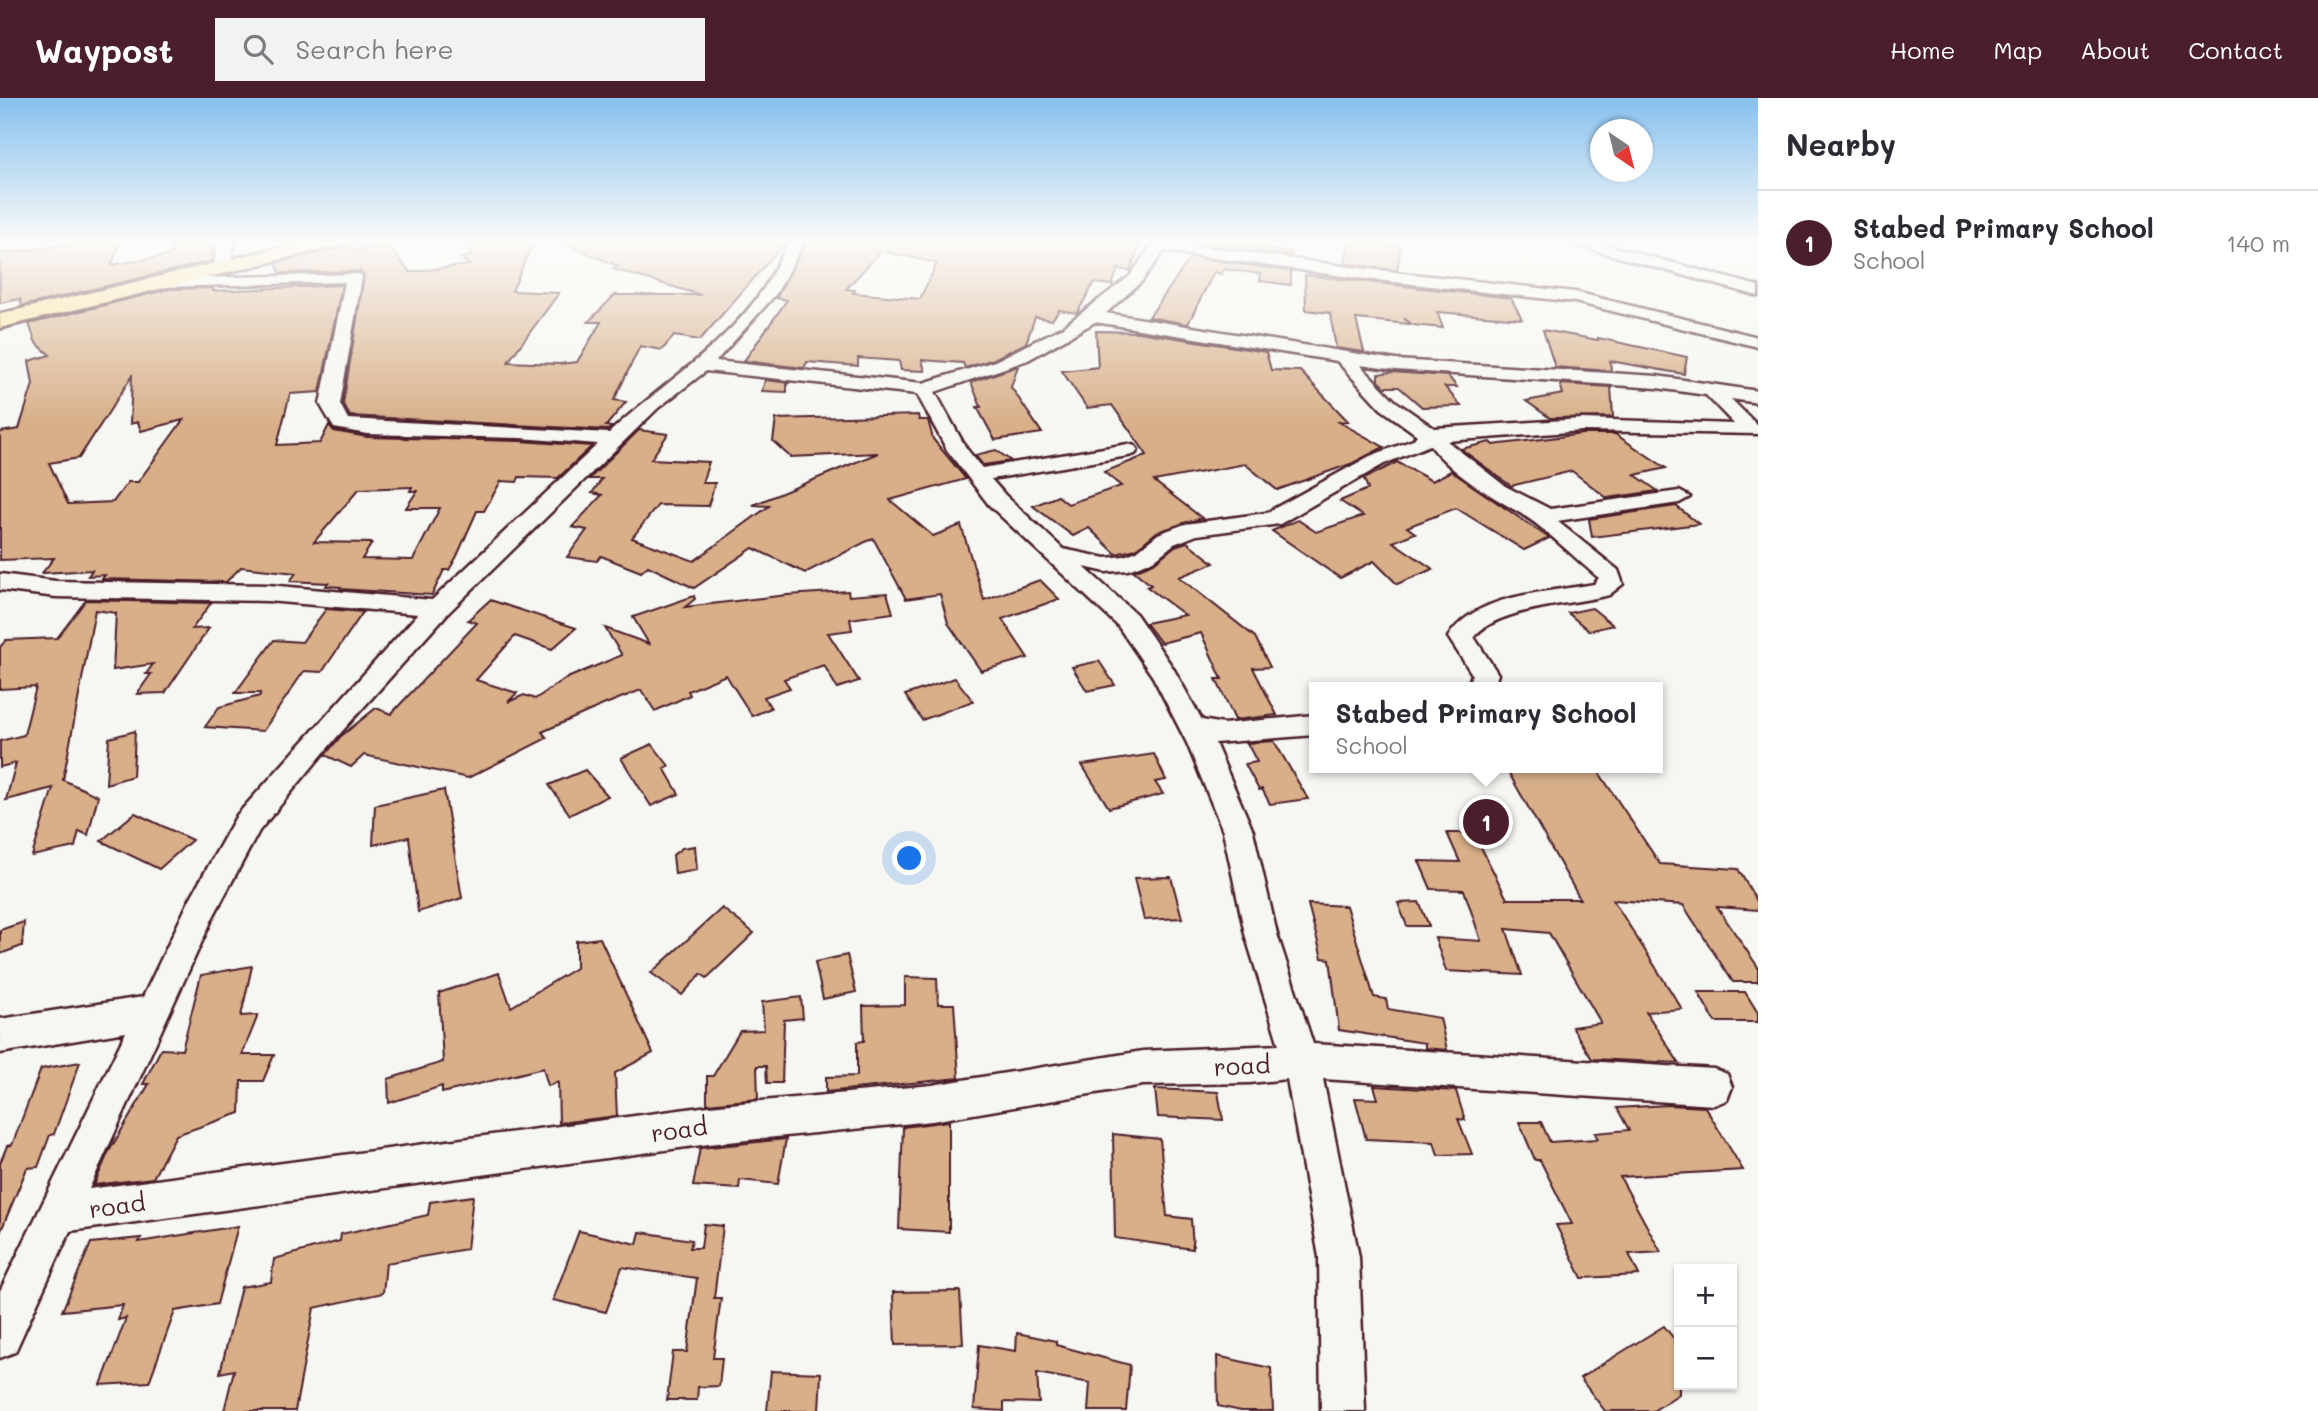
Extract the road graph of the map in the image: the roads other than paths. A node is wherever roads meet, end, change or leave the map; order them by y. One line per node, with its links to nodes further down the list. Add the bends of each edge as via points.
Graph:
1 (82, 301): 7 (highway)
2 (349, 301): 15 (street, via 330,404 341,424)
3 (761, 301): 10 (street)
4 (1109, 301): 6 (street)
5 (1593, 301): 8 (street)
6 (1091, 316): 9 (street); 11 (street, via 1001,365)
7 (0, 321)
8 (1758, 342)
9 (1345, 359): 12 (street); 14 (street, via 1388,405)
10 (702, 365): 11 (street); 15 (street)
11 (924, 389): 17 (street, via 957,450)
12 (1712, 390): 13 (street); 14 (street, via 1751,430 1582,425)
13 (1758, 397)
14 (1429, 434): 19 (street, via 1451,457); 20 (street, via 1420,444 1377,460 1272,519 1193,529 1166,539 1128,563 1107,565)
15 (614, 439): 22 (street)
16 (1128, 450): 17 (street)
17 (977, 475): 20 (street, via 997,500)
18 (1679, 497): 19 (street, via 1566,515)
19 (1531, 511): 23 (street, via 1611,575 1611,584 1601,590 1499,610 1472,623 1461,637 1485,674)
20 (1058, 554): 25 (street, via 1127,620)
21 (0, 582): 22 (street, via 56,589 268,593)
22 (438, 608): 26 (street, via 248,823)
23 (1483, 682)
24 (1309, 725): 25 (street, via 1223,734)
25 (1194, 729): 28 (street, via 1238,831 1261,934)
26 (153, 1010): 27 (street); 30 (street)
27 (0, 1036)
28 (1301, 1060): 29 (street, road); 30 (street, road, via 1143,1068 932,1103 709,1125); 32 (street, via 1339,1257)
29 (1714, 1087)
30 (58, 1213): 31 (street)
31 (0, 1338)
32 (1343, 1411)

